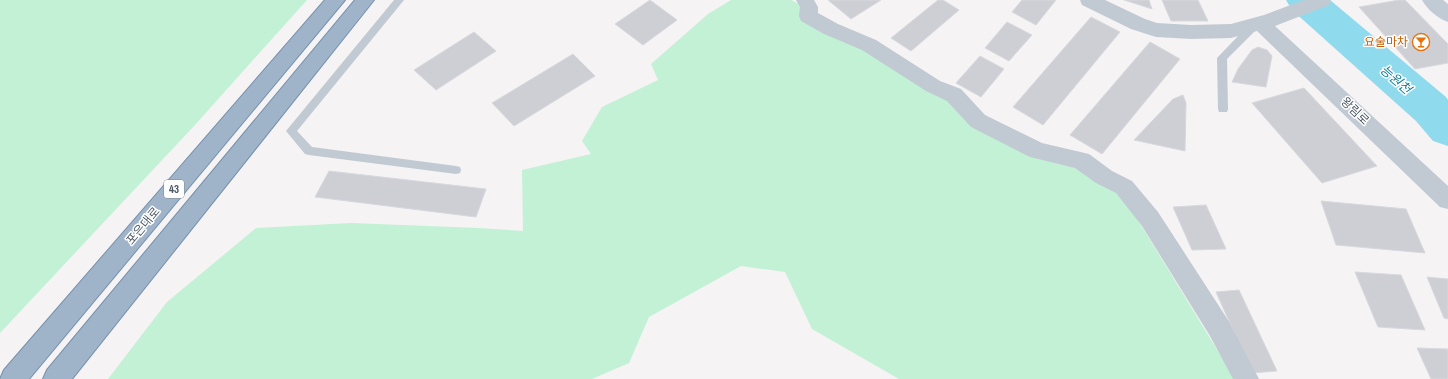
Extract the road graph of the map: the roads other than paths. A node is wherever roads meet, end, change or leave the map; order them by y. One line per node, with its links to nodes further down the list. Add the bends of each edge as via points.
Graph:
1 (336, 0): 13 (highway, 포은대로 / 43)
2 (365, 0): 14 (highway, 43)
3 (399, 0): 11 (lane, via 291,131 309,151)
4 (805, 0): 15 (street, via 809,7 808,16 869,45 933,86 954,96 978,122 1038,151 1081,160 1104,177 1124,187 1150,219 1219,328)
5 (1089, 0): 9 (street, via 1156,30 1231,31)
6 (1322, 0): 9 (street)
7 (1431, 0): 8 (main road)
8 (1448, 15)
9 (1265, 22): 10 (lane, via 1244,34 1222,58); 12 (street, 왕림로)
10 (1223, 109)
11 (456, 170)
12 (1448, 200)
13 (13, 379)
14 (56, 379)
15 (1246, 379)

